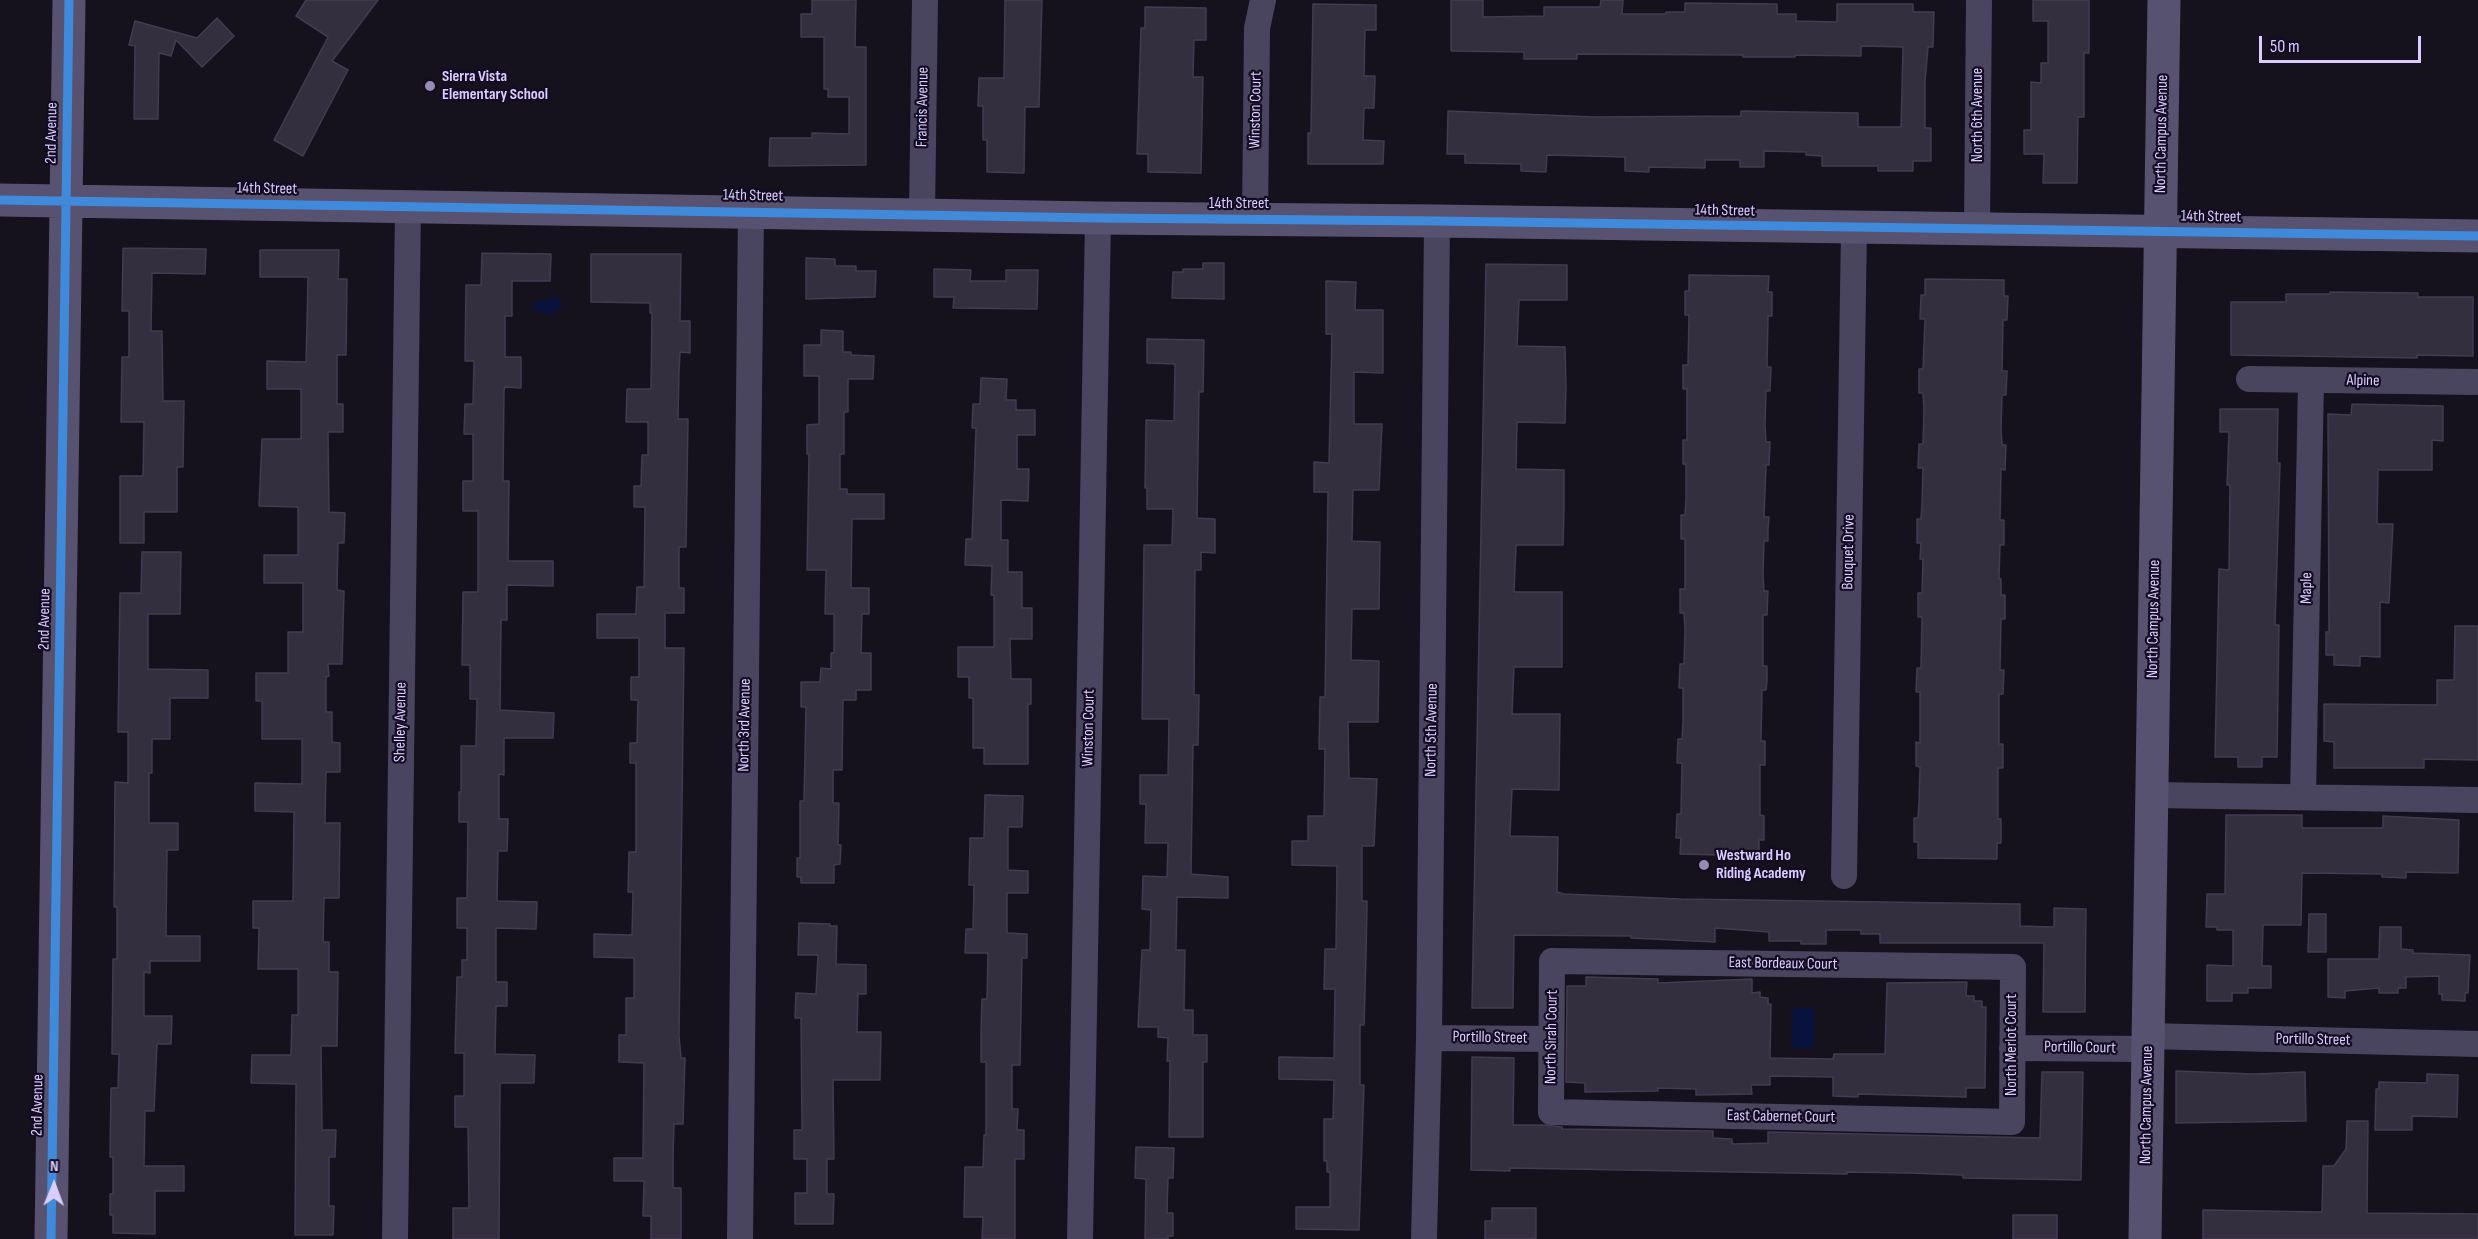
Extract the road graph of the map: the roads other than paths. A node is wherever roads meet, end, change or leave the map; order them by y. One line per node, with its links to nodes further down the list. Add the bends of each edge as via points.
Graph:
1 (69, 0): 7 (street, 2nd Avenue)
2 (925, 0): 10 (street, Francis Avenue)
3 (1263, 0): 12 (street, Winston Court, via 1257,28)
4 (1979, 0): 15 (street, North 6th Avenue)
5 (2164, 0): 16 (street, North Campus Avenue)
6 (0, 200): 7 (street, 14th Street)
7 (66, 201): 8 (street, 14th Street); 34 (street, 2nd Avenue)
8 (408, 206): 9 (street, 14th Street); 35 (street, Shelley Avenue)
9 (751, 211): 10 (street, 14th Street); 36 (street, North 3rd Avenue)
10 (922, 214): 11 (street, 14th Street)
11 (1098, 218): 12 (street, 14th Street); 37 (street, Winston Court)
12 (1255, 220): 13 (street, 14th Street)
13 (1437, 221): 14 (street, 14th Street); 27 (street, North 5th Avenue)
14 (1854, 228): 15 (street, 14th Street); 24 (street, Bouquet Drive)
15 (1977, 229): 16 (street, 14th Street)
16 (2161, 231): 17 (street, 14th Street); 21 (street, North Campus Avenue)
17 (2478, 236)
18 (2248, 379): 19 (street, Alpine)
19 (2311, 380): 20 (street, Alpine); 22 (street, Maple)
20 (2478, 382)
21 (2151, 795): 22 (street); 29 (street, North Campus Avenue)
22 (2303, 797): 23 (street)
23 (2478, 800)
24 (1844, 876)
25 (1552, 961): 26 (street, East Bordeaux Court); 28 (street, North Sirah Court)
26 (2013, 967): 31 (street, North Merlot Court)
27 (1429, 1038): 28 (street, Portillo Street); 38 (street, North 5th Avenue)
28 (1551, 1039): 32 (street, North Sirah Court)
29 (2147, 1042): 30 (street, Portillo Street); 31 (street, Portillo Court); 39 (street, North Campus Avenue)
30 (2478, 1044)
31 (2012, 1048): 33 (street, North Merlot Court)
32 (1551, 1112): 33 (street, East Cabernet Court)
33 (2012, 1122)
34 (51, 1239)
35 (395, 1239)
36 (740, 1239)
37 (1080, 1239)
38 (1424, 1239)
39 (2145, 1239)

